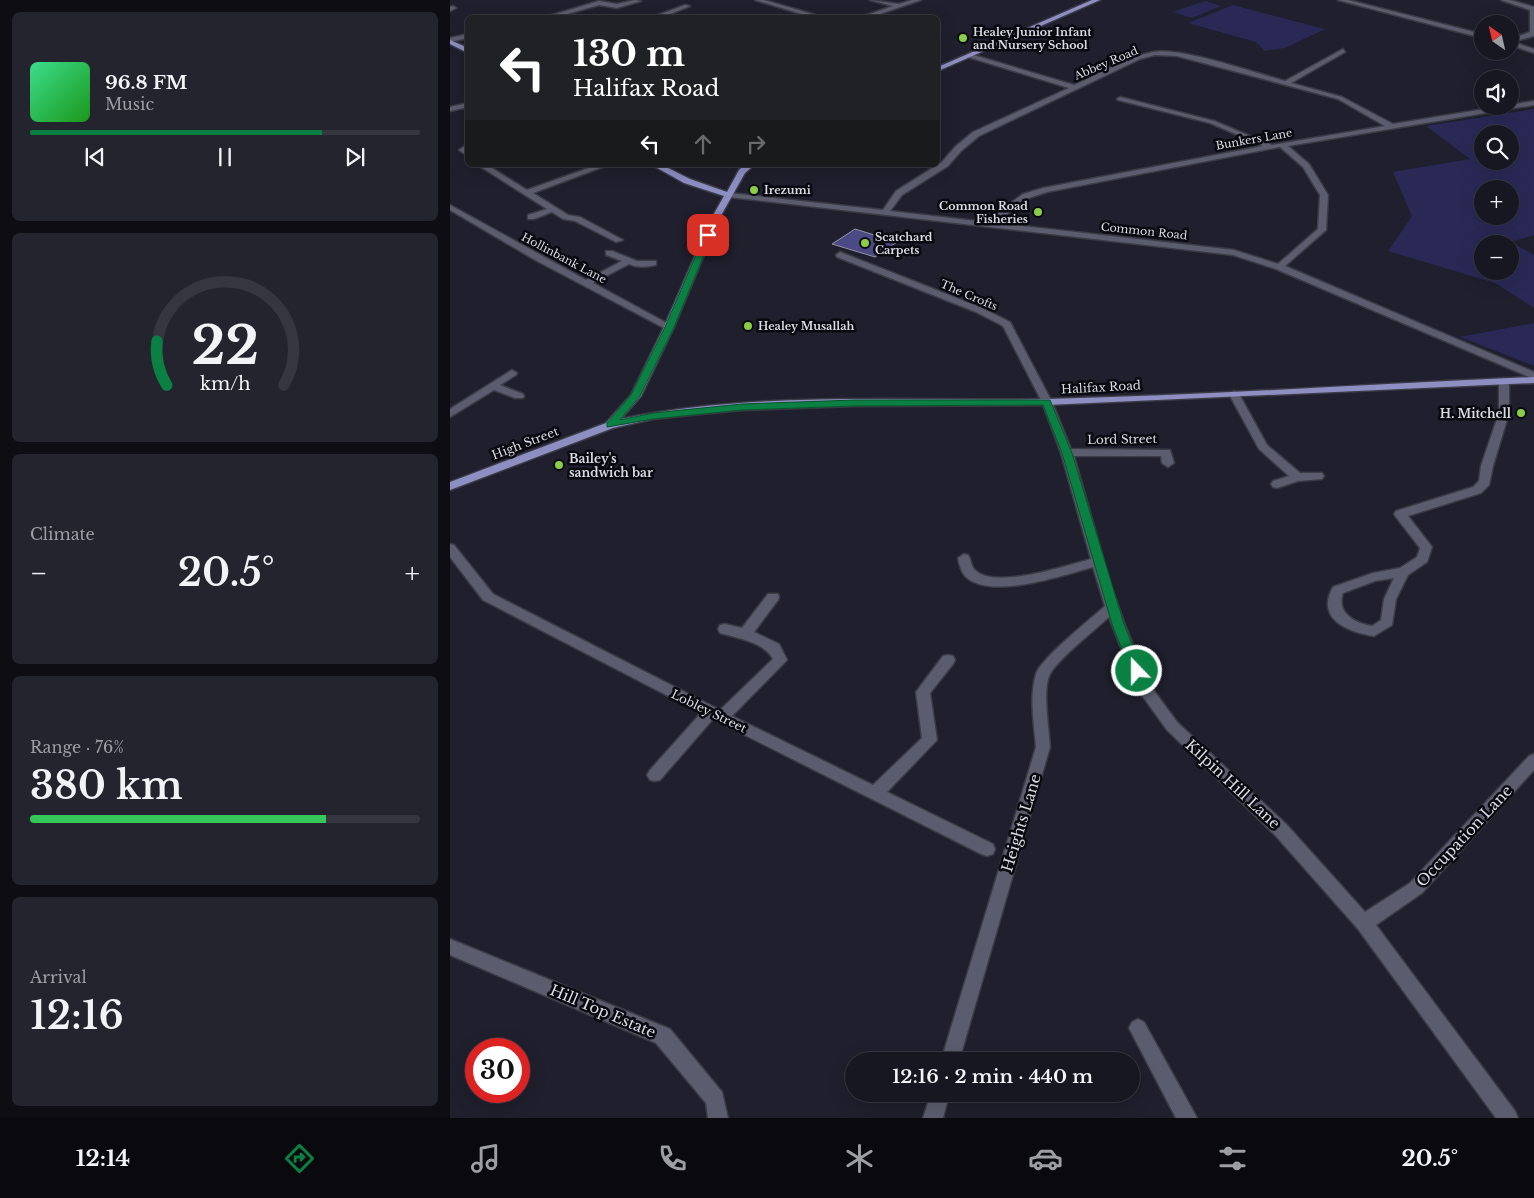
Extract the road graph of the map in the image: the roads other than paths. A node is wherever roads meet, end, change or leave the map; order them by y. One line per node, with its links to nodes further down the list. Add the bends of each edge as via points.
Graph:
1 (758, 0): 13 (street)
2 (873, 0): 9 (street)
3 (918, 0): 9 (street)
4 (1097, 0): 24 (main road)
5 (1341, 0): 15 (street)
6 (1504, 0): 16 (street, via 1531,7)
7 (638, 1): 11 (street, via 617,6 599,3)
8 (687, 6): 10 (street)
9 (899, 6): 14 (street)
10 (664, 14): 12 (street)
11 (556, 15)
12 (667, 15)
13 (812, 15)
14 (870, 15)
15 (1474, 34)
16 (1534, 34): 18 (street)
17 (465, 37): 19 (street)
18 (1519, 39)
19 (450, 41): 21 (main road)
20 (1519, 45): 22 (street)
21 (465, 49)
22 (1534, 50)
23 (1343, 51): 26 (street)
24 (970, 56): 25 (main road); 27 (street)
25 (940, 68)
26 (1286, 83): 27 (street, Abbey Road, via 1160,52 1138,58); 32 (street, Abbey Road, via 1340,98)
27 (1073, 88): 43 (street, Abbey Road, via 976,134 945,164 899,193)
28 (1120, 99): 34 (street, via 1212,122)
29 (1534, 104): 32 (street, Bunkers Lane)
30 (465, 106): 31 (street)
31 (450, 109)
32 (1392, 127): 33 (street, Bunkers Lane)
33 (1282, 145): 34 (street, Bunkers Lane); 51 (street, via 1306,166 1324,195 1322,230)
34 (1271, 147): 45 (street, Bunkers Lane, via 1046,190 1026,196)
35 (485, 167): 39 (street)
36 (598, 167): 39 (street)
37 (660, 167): 40 (main road, via 687,181)
38 (748, 167): 40 (main road)
39 (528, 192): 42 (street)
40 (729, 194): 43 (street, Common Road); 53 (main road)
41 (450, 207): 52 (street, Hollinbank Lane)
42 (553, 209): 44 (street); 46 (street)
43 (885, 213): 45 (street, Common Road)
44 (532, 217)
45 (988, 224): 51 (street, Common Road, via 1234,253)
46 (619, 240)
47 (609, 253): 49 (street)
48 (840, 255): 60 (street, The Crofts, via 1007,324)
49 (627, 262): 50 (street); 52 (street)
50 (653, 264)
51 (1279, 267): 55 (street, Common Road)
52 (586, 283): 53 (street, Hollinbank Lane)
53 (669, 327): 62 (main road, via 636,396)
54 (512, 373): 57 (street)
55 (1534, 378): 56 (main road, Halifax Road)
56 (1504, 381): 58 (main road, Halifax Road); 72 (street, via 1504,413 1487,466 1486,482 1477,490 1400,514 1426,547 1423,559)
57 (493, 386): 59 (street); 61 (street)
58 (1234, 394): 60 (main road, Halifax Road); 66 (street, via 1263,447)
59 (519, 396)
60 (1047, 402): 62 (main road, Halifax Road, via 742,407 653,416); 63 (street, Kilpin Hill Lane)
61 (450, 414)
62 (610, 425): 68 (main road, High Street)
63 (1067, 453): 64 (street, Lord Street, via 1166,452); 71 (street, Kilpin Hill Lane)
64 (1168, 463)
65 (1318, 476): 66 (street)
66 (1297, 477): 67 (street)
67 (1277, 484)
68 (450, 486)
69 (450, 548): 78 (street, Lobley Street, via 488,597)
70 (964, 558): 71 (street, via 969,572 981,579 1004,584)
71 (1098, 561): 74 (street, Kilpin Hill Lane)
72 (1403, 572): 72 (street, via 1338,590 1334,600 1338,615 1356,628 1374,631 1387,622 1390,599)
73 (773, 597): 76 (street)
74 (1112, 607): 83 (street, Kilpin Hill Lane, via 1143,687 1172,726 1281,830); 86 (street, Heights Lane, via 1043,673 1039,703 1043,747)
75 (725, 629): 76 (street)
76 (744, 634): 78 (street, via 774,648 780,660)
77 (948, 660): 81 (street, via 923,692 930,740)
78 (717, 715): 80 (street); 81 (street, Lobley Street)
79 (1534, 760): 83 (street, Occupation Lane, via 1416,888)
80 (656, 775)
81 (875, 793): 82 (street, Lobley Street)
82 (987, 849)
83 (1364, 923): 91 (street, Kilpin Hill Lane)
84 (450, 947): 88 (street, Hill Top Estate, via 663,1036 715,1099)
85 (1138, 1028): 90 (street)
86 (953, 1052)
87 (938, 1102): 89 (street)
88 (718, 1118)
89 (933, 1118)
90 (1187, 1118)
91 (1508, 1118)

